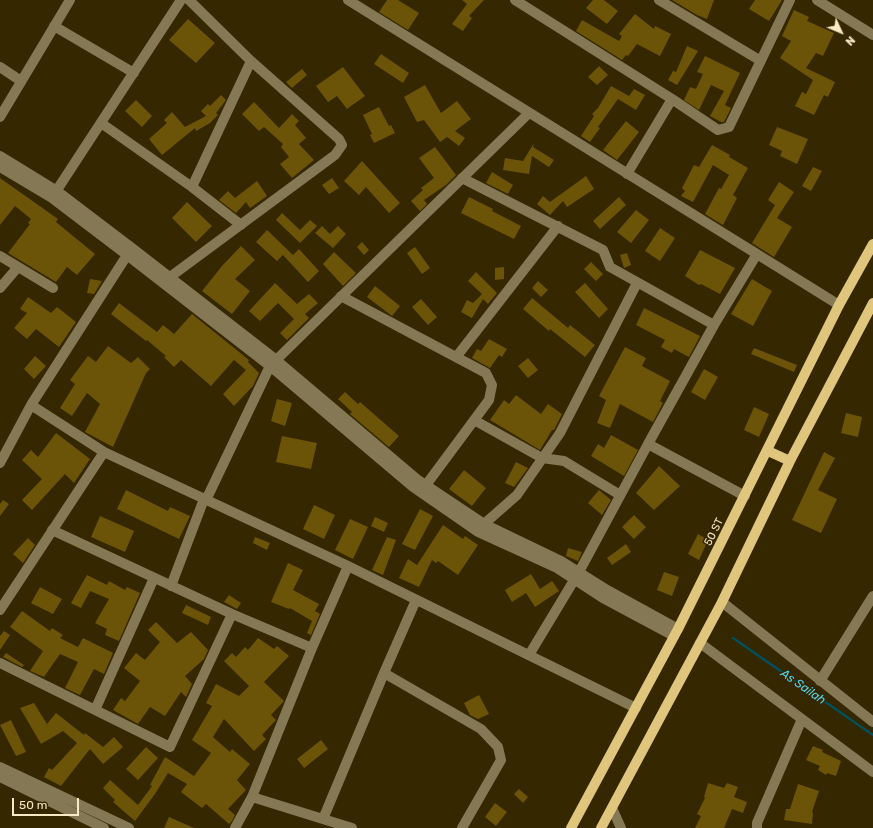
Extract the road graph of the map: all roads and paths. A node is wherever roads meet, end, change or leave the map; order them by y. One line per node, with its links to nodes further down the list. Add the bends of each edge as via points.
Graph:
1 (70, 0): 10 (street)
2 (181, 0): 15 (street)
3 (189, 0): 12 (street)
4 (348, 0): 18 (street)
5 (515, 0): 9 (street)
6 (659, 0): 13 (street)
7 (790, 0): 13 (street)
8 (817, 0): 11 (street)
9 (527, 3): 17 (street)
10 (54, 26): 15 (street); 16 (street)
11 (873, 35)
12 (252, 61): 25 (street); 27 (street, via 339,139 342,145 335,155)
13 (760, 61): 17 (street, via 729,127 722,130 718,130)
14 (0, 67): 16 (street)
15 (134, 73): 20 (street)
16 (21, 81): 19 (street)
17 (672, 98): 23 (street)
18 (529, 113): 23 (street); 24 (street)
19 (0, 117)
20 (101, 123): 25 (street); 26 (street)
21 (0, 156): 26 (street)
22 (0, 167): 26 (street)
23 (627, 174): 31 (street)
24 (462, 178): 28 (street); 38 (street)
25 (192, 187): 27 (street)
26 (54, 195): 30 (street)
27 (241, 225): 34 (street)
28 (558, 226): 35 (street, via 603,250 610,267); 42 (street)
29 (873, 244): 40 (main road, 50 ST)
30 (130, 251): 34 (street); 43 (street); 44 (street)
31 (757, 254): 40 (street); 41 (street)
32 (0, 256): 33 (street)
33 (18, 267): 36 (street); 37 (street)
34 (170, 277): 43 (street)
35 (637, 283): 41 (street); 49 (street, via 560,433)
36 (0, 288)
37 (53, 288)
38 (341, 296): 42 (street); 43 (street)
39 (873, 303): 50 (main road)
40 (839, 305): 47 (main road, 50 ST)
41 (714, 325): 46 (street)
42 (457, 356): 45 (street, via 486,373 491,381 491,395)
43 (272, 362): 52 (street); 55 (street); 59 (street, via 420,491 478,532)
44 (31, 405): 48 (street); 51 (street)
45 (474, 420): 49 (street); 52 (street)
46 (648, 444): 53 (street); 54 (street)
47 (768, 451): 50 (main road); 54 (main road, 50 ST)
48 (104, 452): 55 (street); 57 (street)
49 (542, 458): 53 (street, via 564,461); 56 (street, via 517,494)
50 (790, 461): 64 (main road)
51 (0, 463)
52 (426, 485): 56 (street)
53 (620, 495): 59 (street)
54 (745, 496): 67 (main road, 50 ST)
55 (205, 499): 58 (street); 61 (street)
56 (484, 524): 59 (street, via 561,561)
57 (52, 530): 60 (street); 65 (street)
58 (348, 566): 63 (street); 69 (street)
59 (577, 576): 67 (street, via 607,590); 70 (street)
60 (154, 578): 61 (street); 75 (street)
61 (171, 586): 66 (street)
62 (873, 596): 73 (street)
63 (416, 600): 70 (street); 72 (street)
64 (722, 602): 68 (main road); 73 (street)
65 (0, 610)
66 (232, 614): 69 (street); 75 (street, via 170,747)
67 (676, 632): 74 (main road, 50 ST)
68 (700, 644): 76 (street); 82 (main road)
69 (312, 648): 81 (street)
70 (529, 655): 74 (street)
71 (0, 663): 75 (street)
72 (384, 672): 83 (street); 88 (street, via 481,730 498,746 501,760)
73 (820, 681): 77 (street)
74 (636, 708): 89 (main road, 50 ST)
75 (95, 710)
76 (802, 719): 79 (street); 92 (street)
77 (873, 722)
78 (0, 767): 85 (street)
79 (873, 772)
80 (0, 777): 84 (street)
81 (252, 797): 83 (street); 86 (street)
82 (612, 808): 90 (main road); 91 (street)
83 (323, 819): 87 (street)
84 (104, 828)
85 (129, 828)
86 (235, 828)
87 (352, 828)
88 (462, 828)
89 (571, 828)
90 (601, 828)
91 (621, 828)
92 (757, 828)

